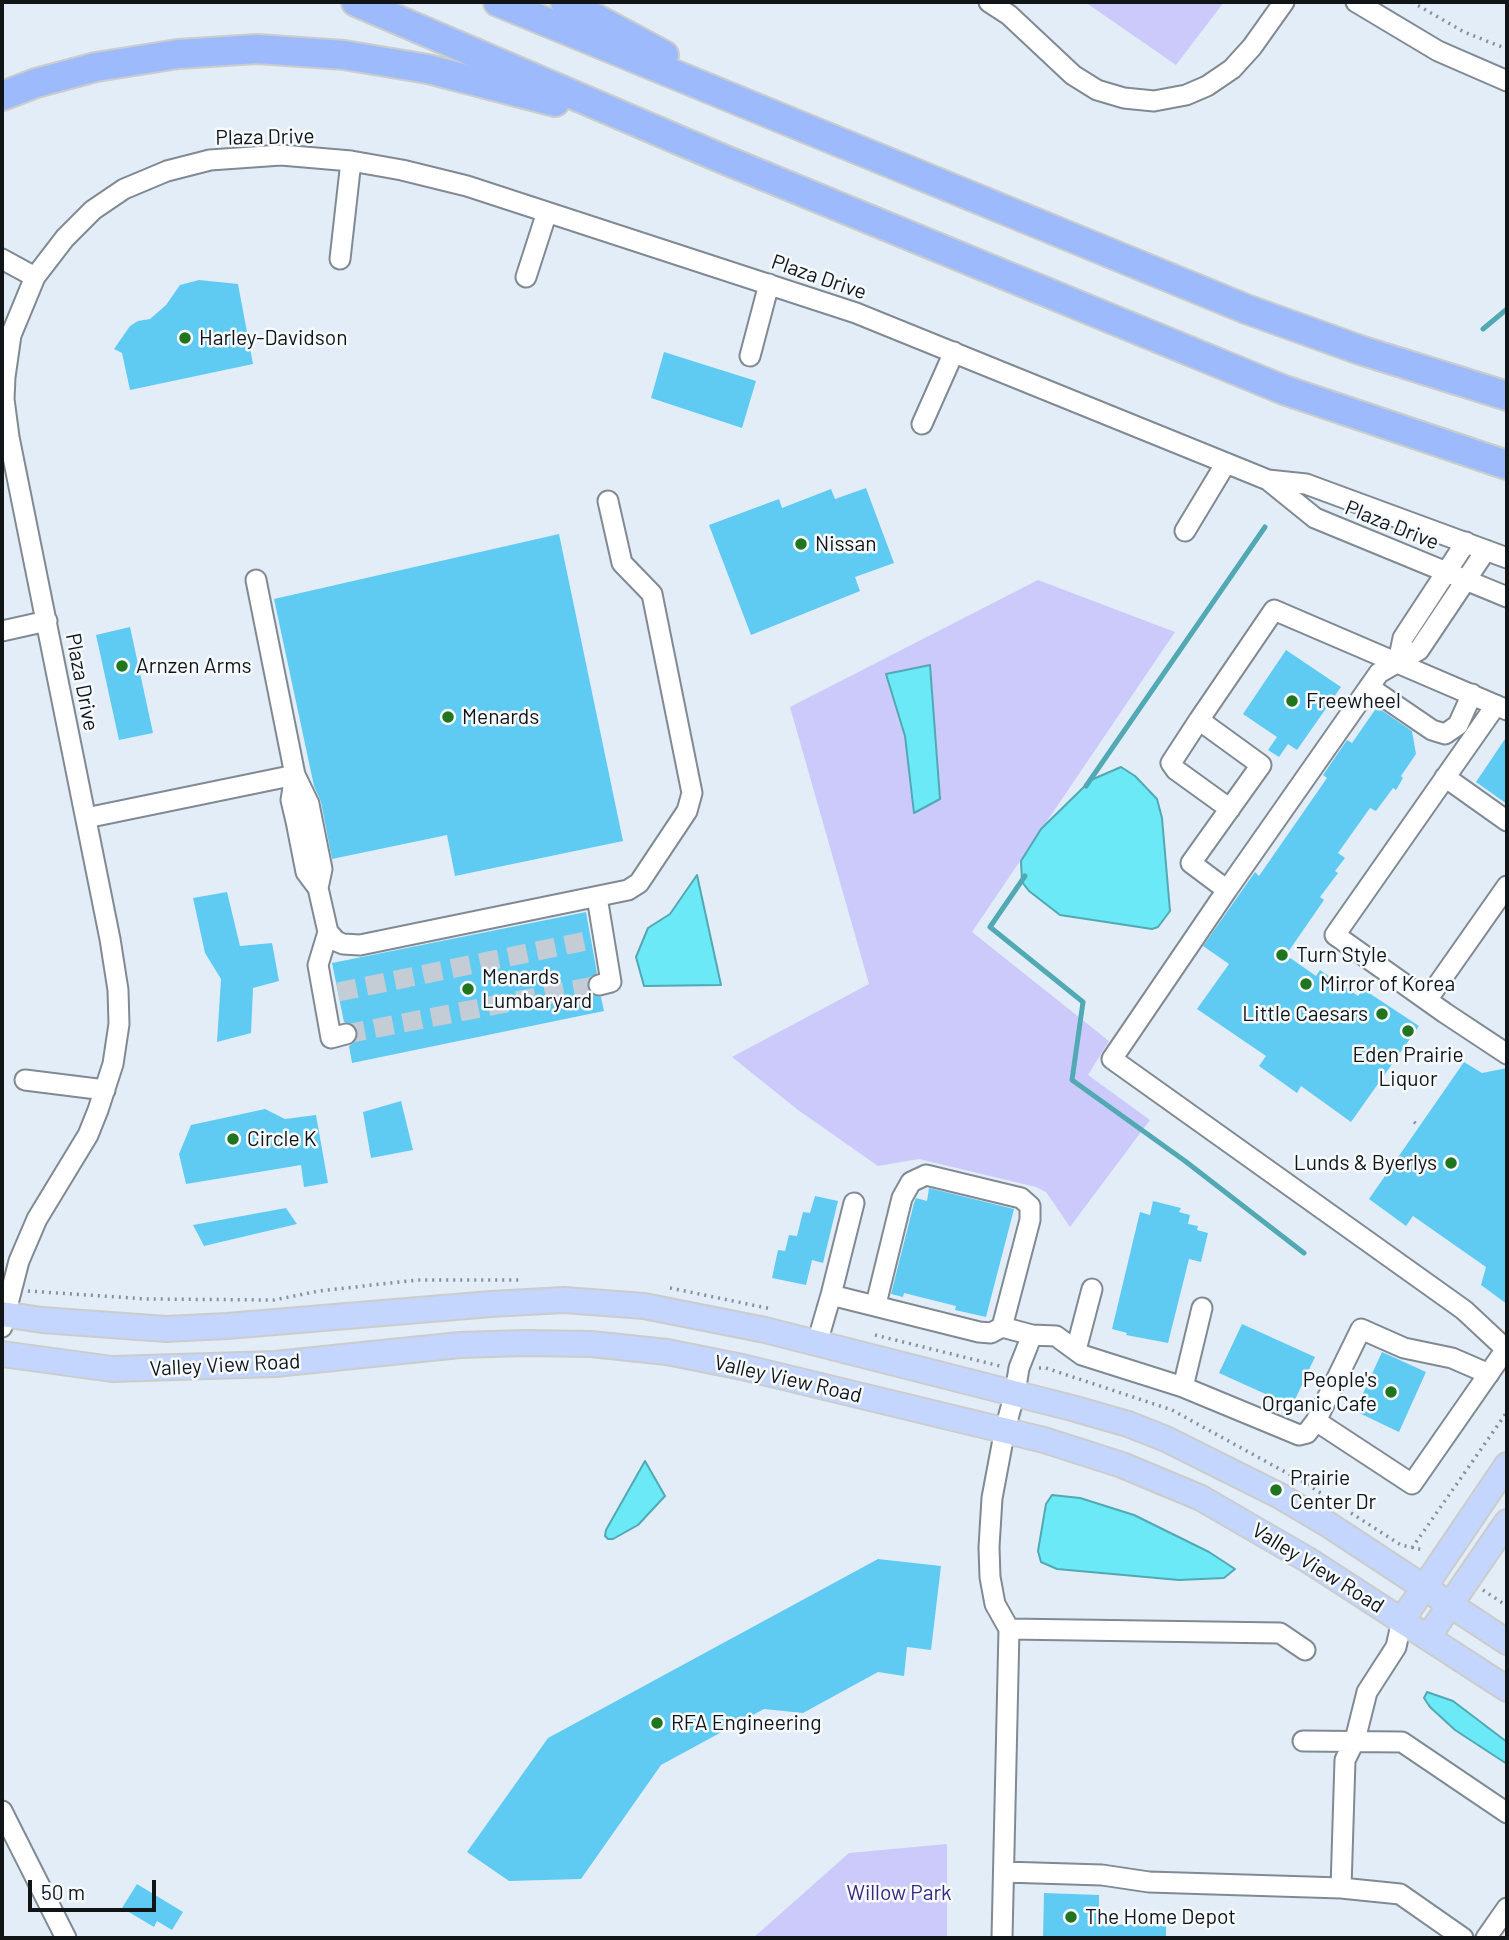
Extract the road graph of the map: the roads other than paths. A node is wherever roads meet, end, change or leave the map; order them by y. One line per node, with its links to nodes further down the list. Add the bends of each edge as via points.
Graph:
1 (356, 2): 10 (highway)
2 (498, 2): 9 (highway)
3 (565, 2): 9 (highway)
4 (989, 2): 5 (street, via 1073,75 1097,90 1154,101 1186,95 1232,69)
5 (1284, 2)
6 (1356, 2): 7 (street, via 1437,51)
7 (1507, 81)
8 (2, 96): 10 (highway, via 96,67 178,54 257,49 344,55 428,69 572,106)
9 (747, 105): 21 (highway, via 1246,309)
10 (723, 159): 24 (highway, via 1284,390)
11 (351, 161): 12 (street, Plaza Drive, via 467,186); 14 (street); 15 (street, Plaza Drive, via 256,156 209,160 167,171 93,210)
12 (547, 212): 16 (street); 17 (street, Plaza Drive)
13 (2, 258): 15 (street)
14 (340, 259)
15 (36, 277): 20 (street, Plaza Drive, via 11,335)
16 (526, 277)
17 (769, 284): 18 (street, Plaza Drive); 19 (street)
18 (954, 352): 22 (street); 23 (street, Plaza Drive)
19 (750, 356)
20 (3, 377): 35 (street, Plaza Drive, via 9,437)
21 (1507, 396)
22 (922, 424)
23 (1226, 463): 25 (street, Plaza Drive); 27 (street)
24 (1507, 465)
25 (1268, 480): 28 (street, Plaza Drive, via 1306,484); 31 (street, Plaza Drive, via 1315,518)
26 (608, 501): 49 (street, via 622,563 652,594 692,793 687,811 639,883)
27 (1185, 530)
28 (1466, 542): 29 (street, Plaza Drive); 31 (street)
29 (1486, 550): 30 (street, Plaza Drive); 33 (street)
30 (1507, 558)
31 (1447, 572): 33 (street, Plaza Drive); 37 (street, via 1403,638)
32 (256, 580): 42 (street)
33 (1467, 580): 34 (street, Plaza Drive); 37 (street, via 1419,650)
34 (1507, 597)
35 (47, 621): 36 (street); 45 (street, Plaza Drive)
36 (2, 631)
37 (1398, 663): 38 (street, via 1379,673); 39 (street); 41 (street, via 1275,610)
38 (1369, 687): 39 (street, via 1445,734 1458,725); 48 (street)
39 (1472, 694): 40 (street)
40 (1502, 708): 43 (street)
41 (1199, 720): 44 (street, via 1171,763); 44 (street, via 1261,765)
42 (295, 775): 45 (street); 50 (street, via 293,811 306,872 318,888)
43 (1446, 777): 46 (street); 52 (street, via 1335,935)
44 (1230, 809): 48 (street, via 1191,863)
45 (86, 818): 56 (street, Plaza Drive, via 118,990 120,1024)
46 (1507, 821)
47 (1507, 886): 52 (street)
48 (1227, 890): 67 (street, via 1112,1059 1464,1310)
49 (597, 897): 50 (street, via 360,945 343,944); 51 (street, via 597,938 611,982)
50 (328, 932): 53 (street, via 318,964 330,993 331,1038)
51 (599, 985)
52 (1427, 1000): 54 (street)
53 (346, 1034)
54 (1507, 1054)
55 (25, 1080): 56 (street)
56 (105, 1090): 62 (street, Plaza Drive, via 88,1135 37,1219 19,1261)
57 (854, 1203): 59 (street)
58 (1092, 1289): 66 (street)
59 (831, 1295): 60 (street); 65 (street)
60 (876, 1304): 63 (street, via 979,1332); 63 (street, via 902,1198 911,1182 926,1175 1021,1198 1030,1206)
61 (1202, 1308): 70 (street)
62 (3, 1319): 65 (main road, Valley View Road, via 166,1329 564,1300 644,1306)
63 (1002, 1327): 64 (street)
64 (1032, 1335): 66 (street, via 1056,1336); 71 (street)
65 (817, 1343): 71 (main road, Valley View Road)
66 (1076, 1350): 70 (street)
67 (1507, 1350): 69 (street)
68 (2, 1354): 73 (main road, Valley View Road, via 126,1369 275,1364 460,1345 591,1344 667,1352 742,1367)
69 (1481, 1371): 72 (street, via 1405,1357 1357,1335); 72 (street, via 1412,1484)
70 (1183, 1387): 72 (street, via 1293,1434 1307,1433)
71 (1015, 1393): 73 (street); 76 (main road, Valley View Road, via 1128,1424 1203,1456 1280,1496)
72 (1316, 1421)
73 (1005, 1429): 78 (main road, Valley View Road, via 1122,1465 1201,1498); 79 (street, via 992,1498 989,1546 995,1604)
74 (1507, 1465): 76 (main road)
75 (1507, 1522): 77 (main road)
76 (1424, 1587): 77 (main road, Valley View Road); 78 (main road)
77 (1450, 1604): 80 (main road); 81 (main road, Valley View Road)
78 (1402, 1620): 80 (main road, Valley View Road); 82 (street)
79 (1009, 1629): 83 (street, via 1280,1633); 89 (street)
80 (1428, 1637): 82 (street); 84 (main road, Valley View Road)
81 (1507, 1642)
82 (1395, 1647): 85 (street, via 1367,1692)
83 (1305, 1650)
84 (1507, 1689)
85 (1355, 1740): 86 (street); 88 (street, via 1402,1742); 90 (street, via 1345,1760)
86 (1303, 1741)
87 (2, 1811): 92 (street)
88 (1507, 1813)
89 (1004, 1872): 90 (street); 93 (street)
90 (1341, 1888): 94 (street, via 1401,1894)
91 (1507, 1908): 95 (street)
92 (66, 1938)
93 (1002, 1938)
94 (1463, 1938)
95 (1486, 1938)

